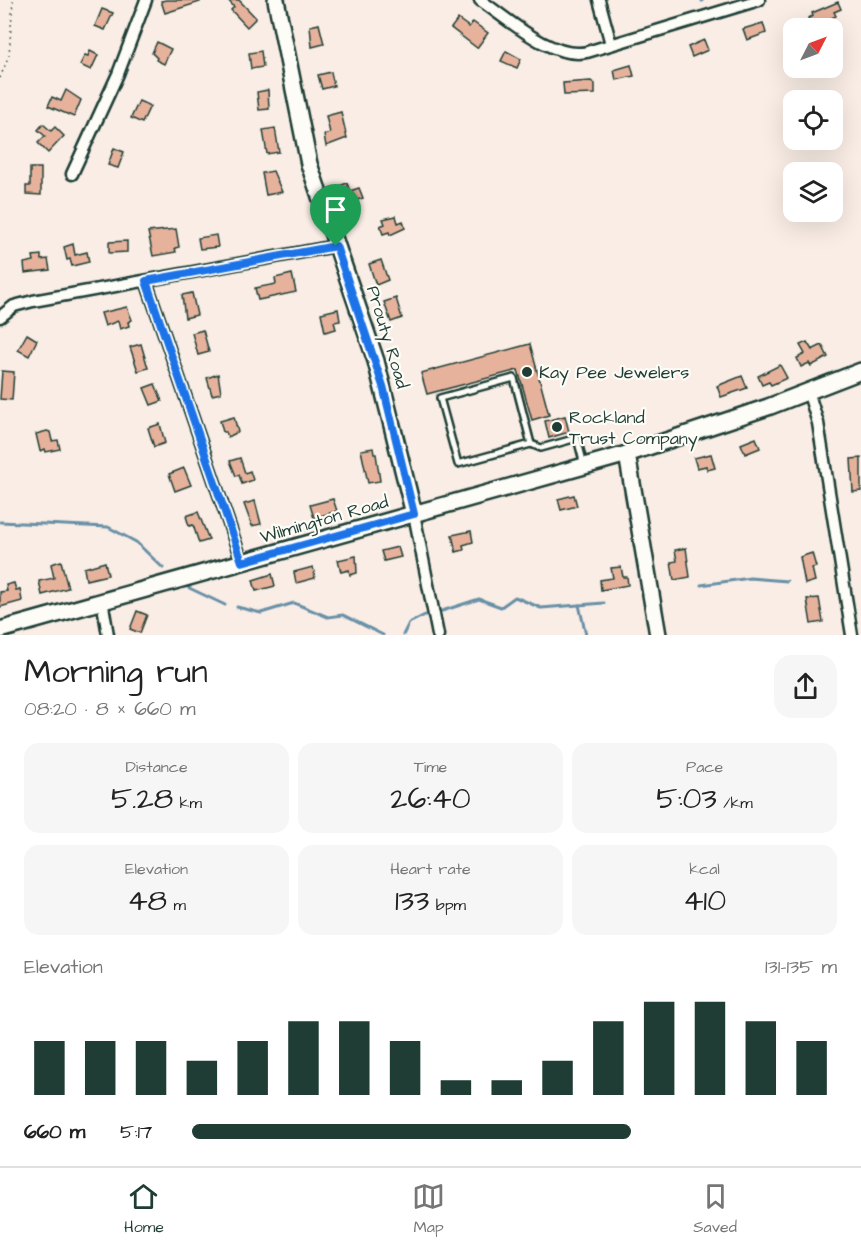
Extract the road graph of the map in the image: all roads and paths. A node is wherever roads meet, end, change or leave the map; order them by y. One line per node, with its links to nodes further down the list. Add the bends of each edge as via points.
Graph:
1 (14, 0): 8 (path, via 9,56)
2 (146, 0): 9 (street, via 118,74)
3 (276, 0): 10 (main road, Prouty Road, via 309,164)
4 (480, 0): 7 (street, via 558,51 578,53)
5 (598, 0): 7 (street)
6 (759, 0): 7 (street)
7 (611, 44)
8 (0, 78)
9 (72, 174)
10 (336, 246): 11 (street); 18 (main road, Prouty Road, via 381,377)
11 (146, 281): 12 (street, via 24,303); 19 (street)
12 (0, 317)
13 (861, 371): 14 (main road, Wilmington Road)
14 (808, 391): 16 (main road, Wilmington Road); 25 (street, via 818,423)
15 (531, 444): 15 (lane, via 458,464 440,398 514,378); 17 (lane, via 541,448 577,438)
16 (627, 454): 17 (main road, Wilmington Road); 24 (main road)
17 (585, 467): 18 (main road, Wilmington Road)
18 (414, 514): 19 (main road, Wilmington Road); 23 (street)
19 (242, 562): 20 (main road, Wilmington Road)
20 (102, 600): 21 (main road, Wilmington Road); 22 (street)
21 (0, 630)
22 (108, 635)
23 (438, 635)
24 (658, 635)
25 (852, 635)

